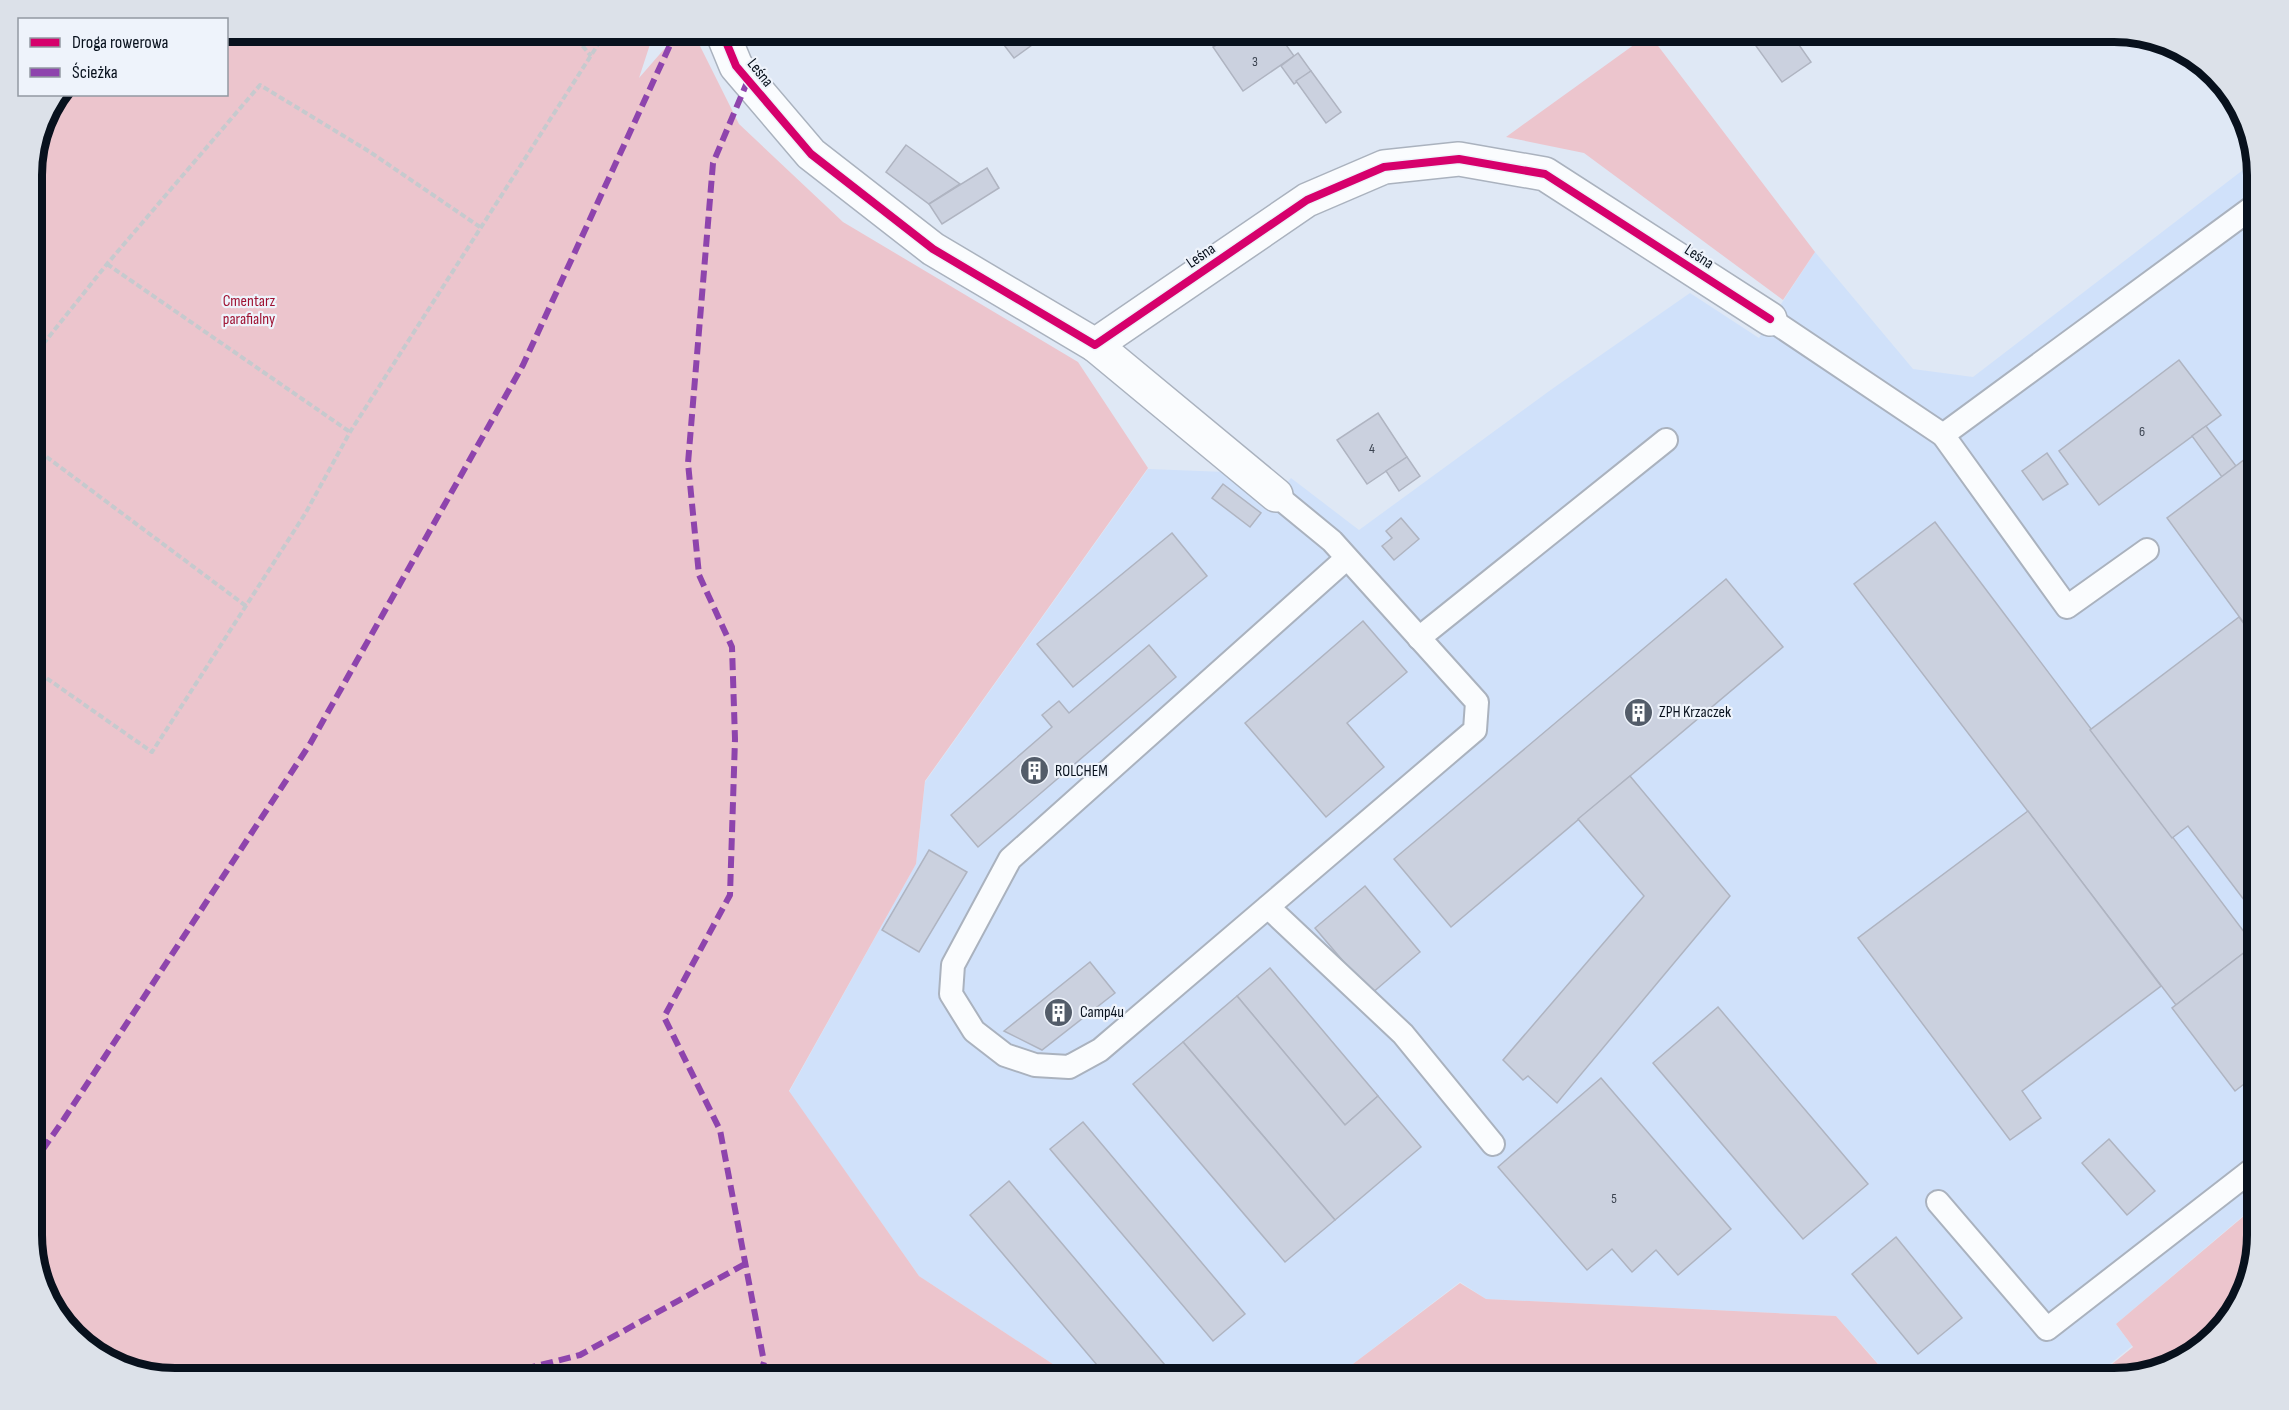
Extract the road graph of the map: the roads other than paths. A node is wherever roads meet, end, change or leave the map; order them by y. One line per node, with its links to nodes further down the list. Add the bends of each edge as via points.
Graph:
1 (726, 42): 4 (street, Leśna, via 736,66 811,154 933,249)
2 (2247, 211): 5 (lane)
3 (1770, 320): 4 (street, Leśna, via 1545,174 1459,159 1384,167 1307,200); 5 (lane)
4 (1095, 345): 7 (street, Leśna)
5 (1943, 435): 8 (lane, via 2067,607)
6 (1666, 440): 10 (lane)
7 (1276, 495): 9 (lane)
8 (2147, 550)
9 (1347, 558): 10 (lane); 11 (lane, via 1010,859 953,965 951,994 974,1030 1005,1055 1035,1065 1069,1067 1100,1050)
10 (1419, 638): 11 (lane, via 1477,702 1475,730)
11 (1268, 907): 12 (lane, via 1403,1034)
12 (1493, 1144)
13 (2247, 1174): 14 (lane, via 2047,1329)
14 (1938, 1202)

